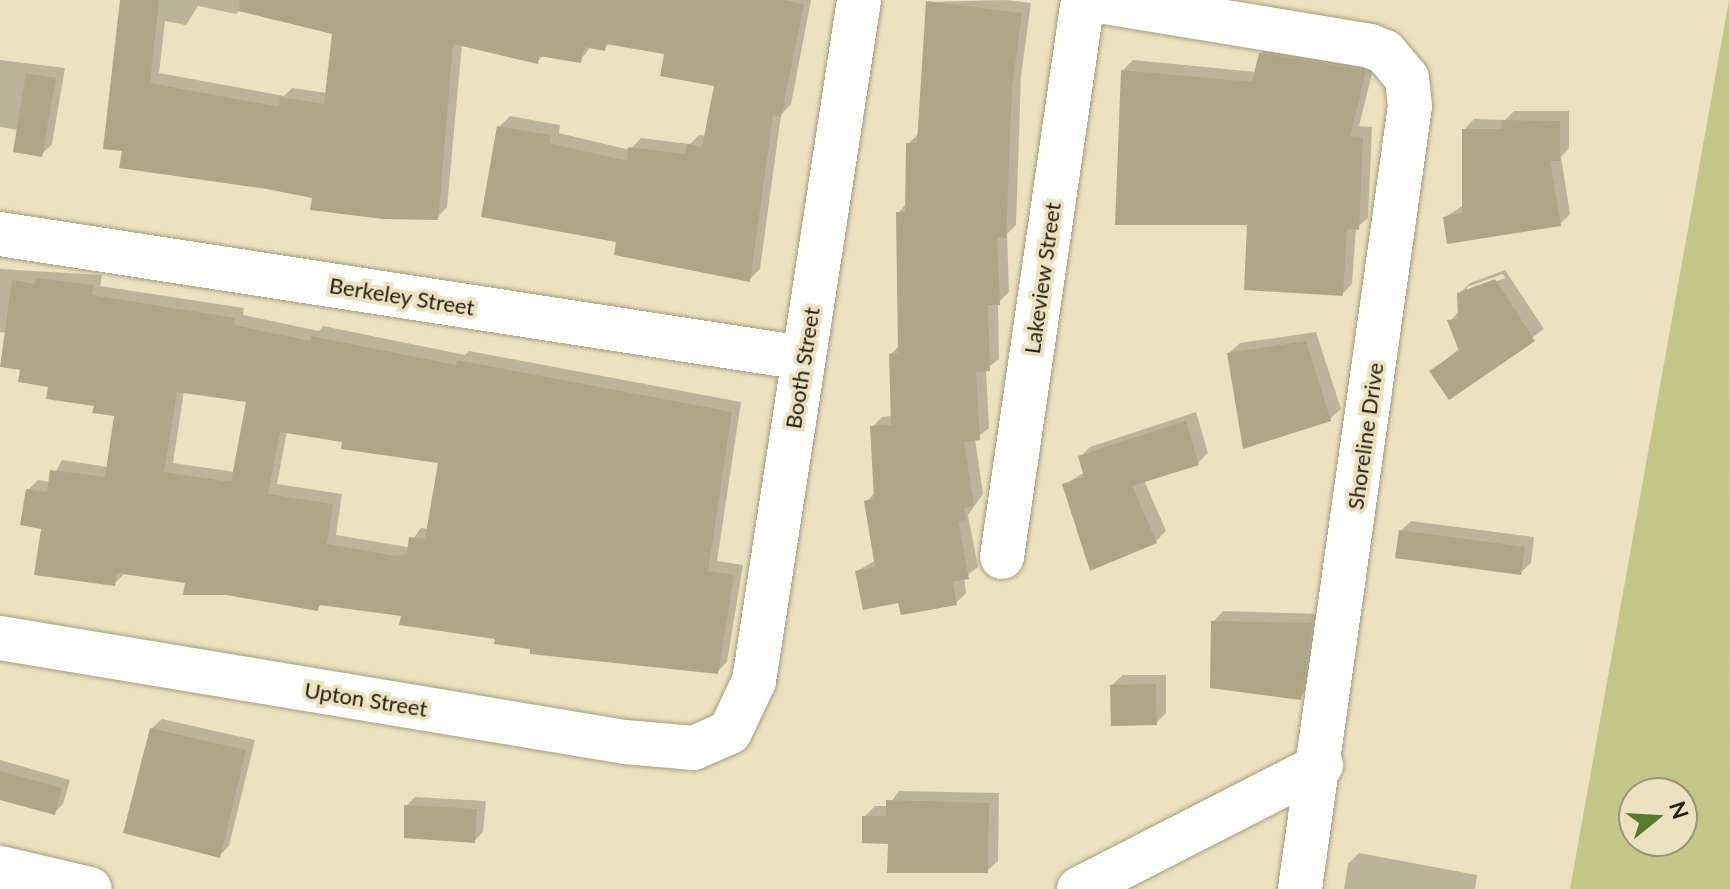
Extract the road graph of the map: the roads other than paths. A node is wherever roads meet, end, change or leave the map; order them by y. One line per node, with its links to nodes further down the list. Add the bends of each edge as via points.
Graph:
1 (859, 0): 5 (street, Booth Street)
2 (1083, 0): 6 (street, Lakeview Street)
3 (1093, 0): 9 (street, Shoreline Drive, via 1370,46 1399,65 1410,106)
4 (0, 234): 5 (street, Berkeley Street)
5 (803, 358): 8 (street, Booth Street, via 754,681)
6 (1002, 557)
7 (0, 638): 8 (street, Upton Street, via 625,742 694,748)
8 (730, 732)
9 (1321, 765): 12 (street); 13 (street, Shoreline Drive)
10 (0, 868): 11 (street)
11 (90, 889)
12 (1079, 889)
13 (1300, 889)

